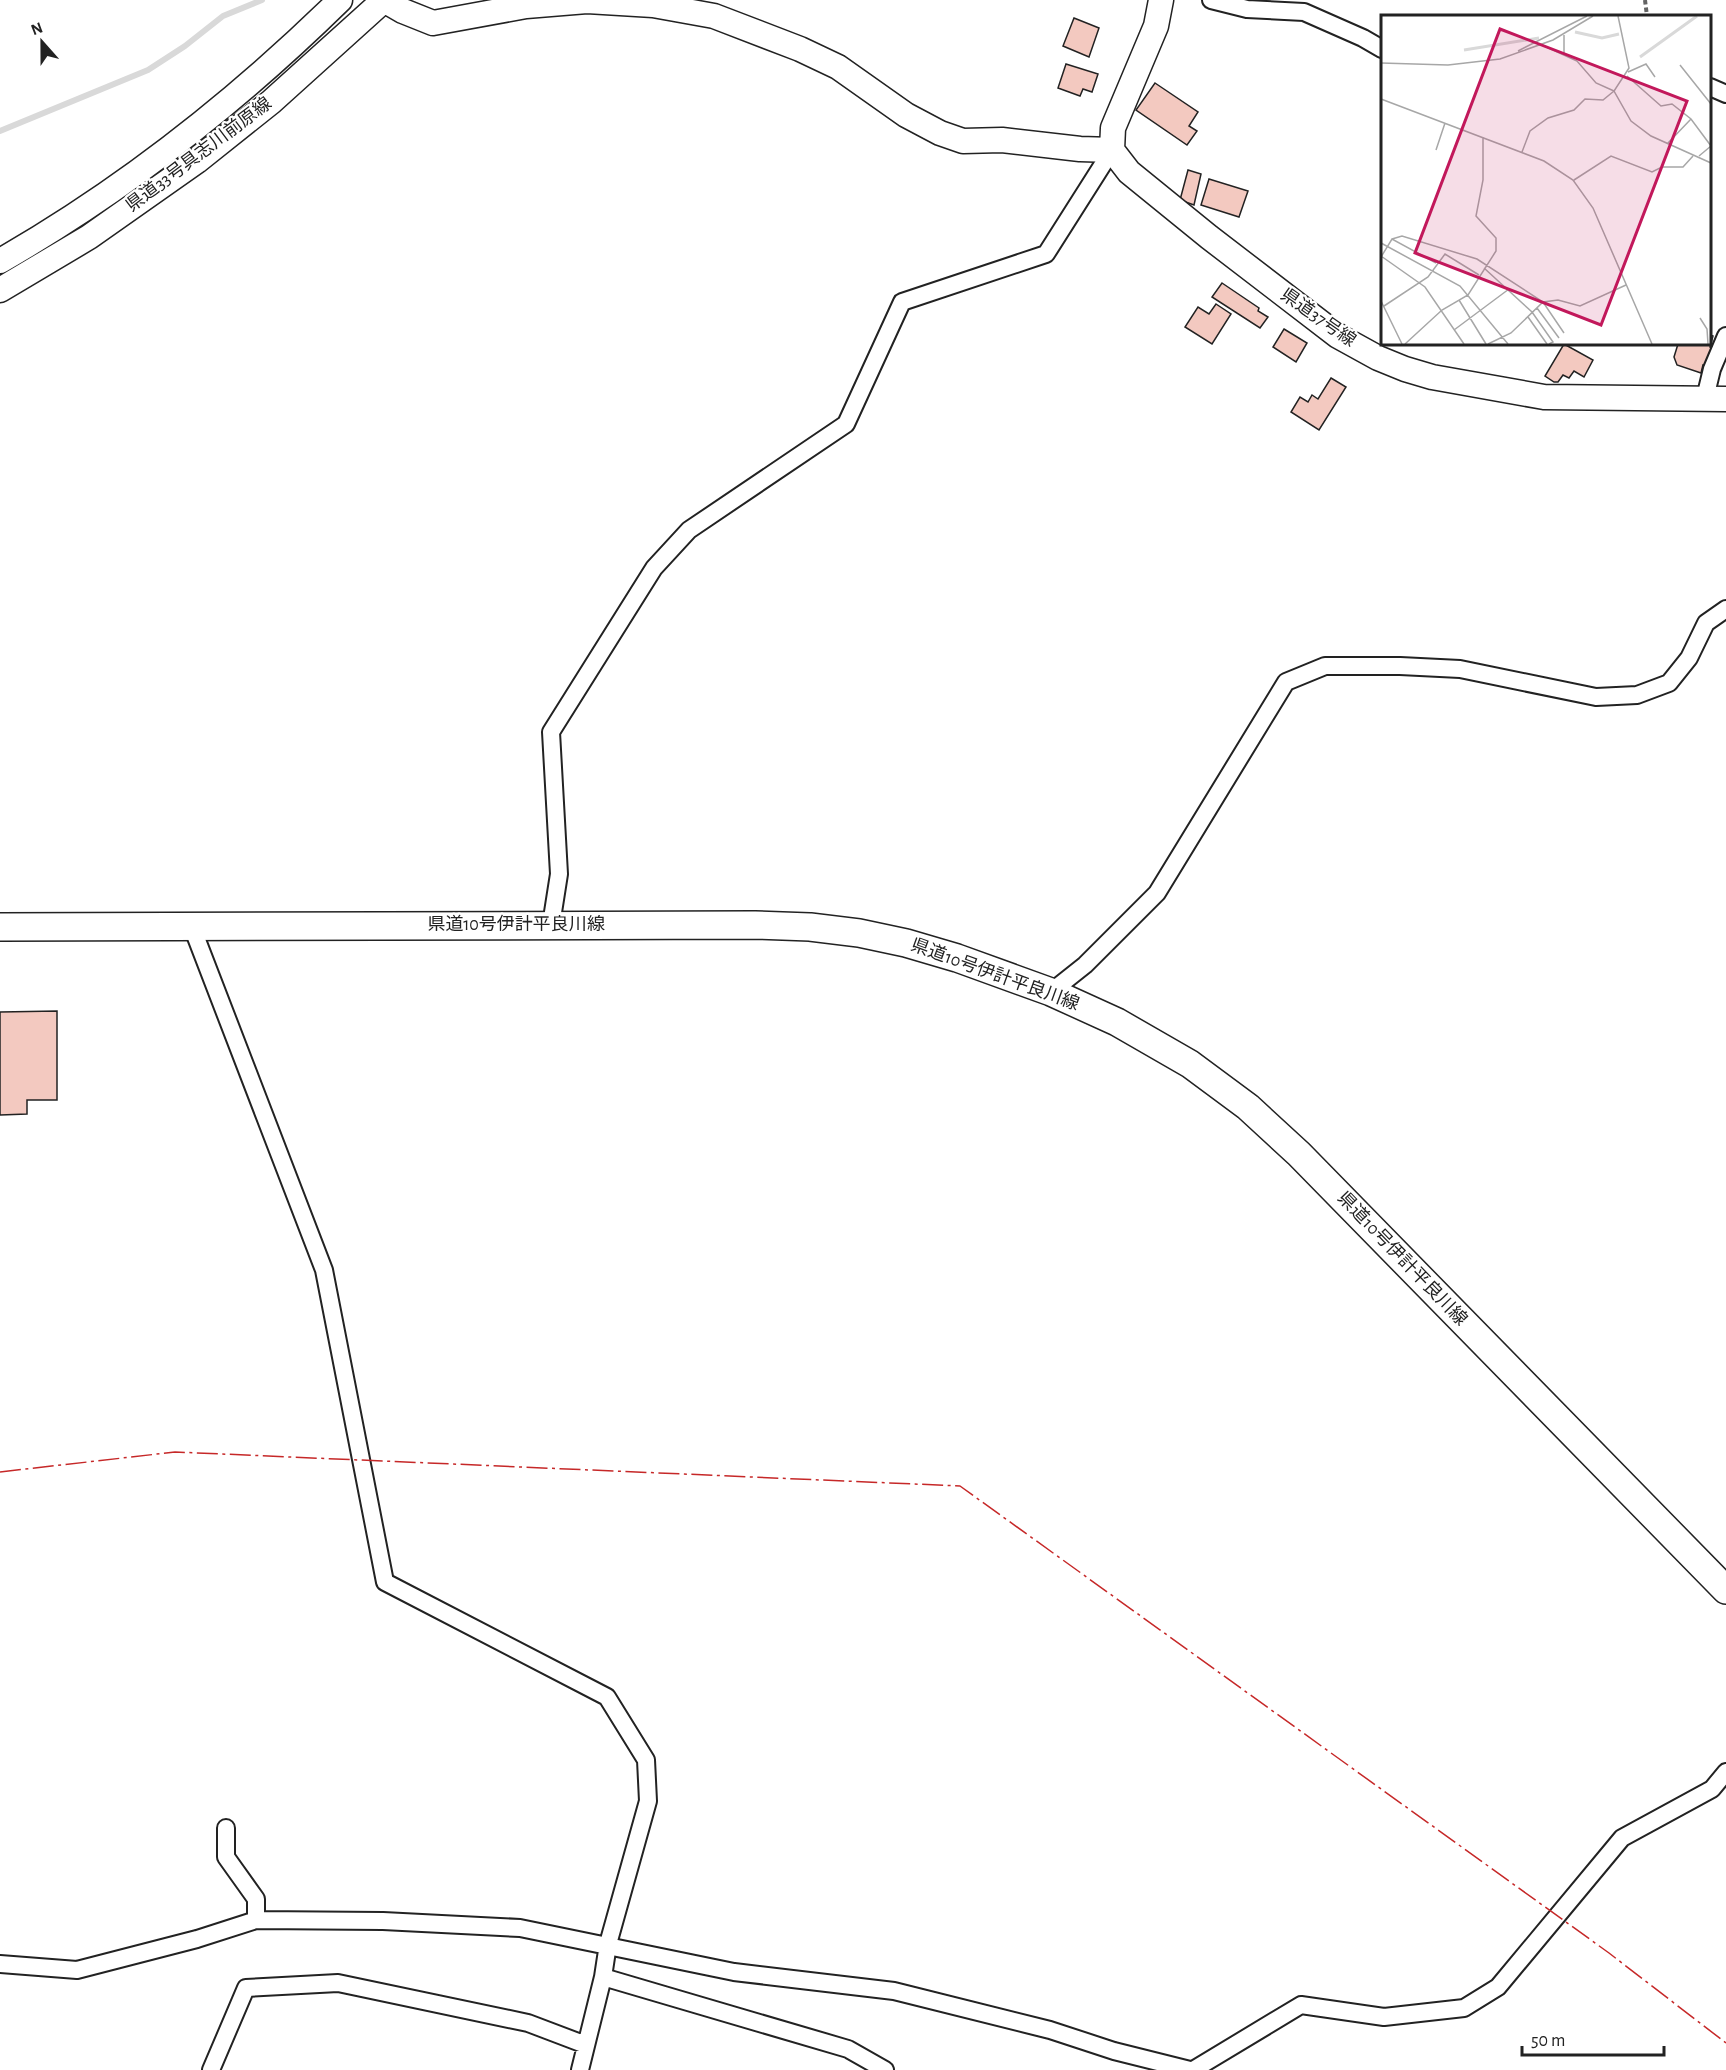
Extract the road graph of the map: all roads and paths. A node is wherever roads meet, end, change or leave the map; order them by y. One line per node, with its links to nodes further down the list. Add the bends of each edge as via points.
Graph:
1 (340, 0): 12 (main road, 県道33号具志川前原線, via 242,90 176,143 103,196)
2 (384, 0): 3 (main road, via 433,23 526,6); 13 (main road, 県道33号具志川前原線, via 271,102 197,161 89,237)
3 (587, 0): 11 (main road, via 653,5 714,16 838,67 906,115 963,141 1002,140)
4 (1161, 0): 11 (main road, via 1156,26 1113,128)
5 (1211, 0): 8 (street, via 1247,9 1304,12)
6 (1645, 0): 7 (path)
7 (1647, 15)
8 (1381, 48)
9 (1711, 87): 10 (street)
10 (1726, 94)
11 (1112, 150): 15 (main road, 県道37号線, via 1129,172 1209,237 1338,336 1378,358 1432,376 1544,397); 17 (street, via 1046,254 902,302 846,424 689,530 654,568 551,732 559,874)
12 (0, 261)
13 (0, 290)
14 (1726, 336): 15 (street, via 1712,369)
15 (1716, 399)
16 (1726, 609): 20 (street, via 1706,623 1689,658 1669,683 1637,695 1596,697 1460,669 1400,666 1326,666 1286,682 1157,893)
17 (551, 925): 19 (main road, 県道10号伊計平良川線); 20 (main road, 県道10号伊計平良川線, via 755,925 859,933 957,958)
18 (0, 927): 19 (main road, 県道10号伊計平良川線)
19 (192, 927): 25 (street, via 324,1270 385,1582 607,1697 646,1760 648,1802)
20 (1051, 992): 21 (main road, 県道10号伊計平良川線, via 1145,1037 1248,1107 1299,1154)
21 (1726, 1590)
22 (1726, 1772): 32 (street, via 1712,1789 1622,1838 1498,1987 1464,2008 1384,2017 1301,2005)
23 (226, 1828): 24 (street, via 226,1857 256,1899)
24 (256, 1920): 25 (street, via 383,1920 520,1928); 26 (street, via 77,1970)
25 (608, 1944): 27 (street); 32 (street, via 734,1972 894,1991)
26 (0, 1964)
27 (603, 1977): 28 (street); 29 (street, via 848,2049)
28 (586, 2045): 30 (street, via 528,2024 338,1983 246,1988); 31 (street)
29 (878, 2068)
30 (211, 2070)
31 (580, 2070)
32 (1191, 2070)

